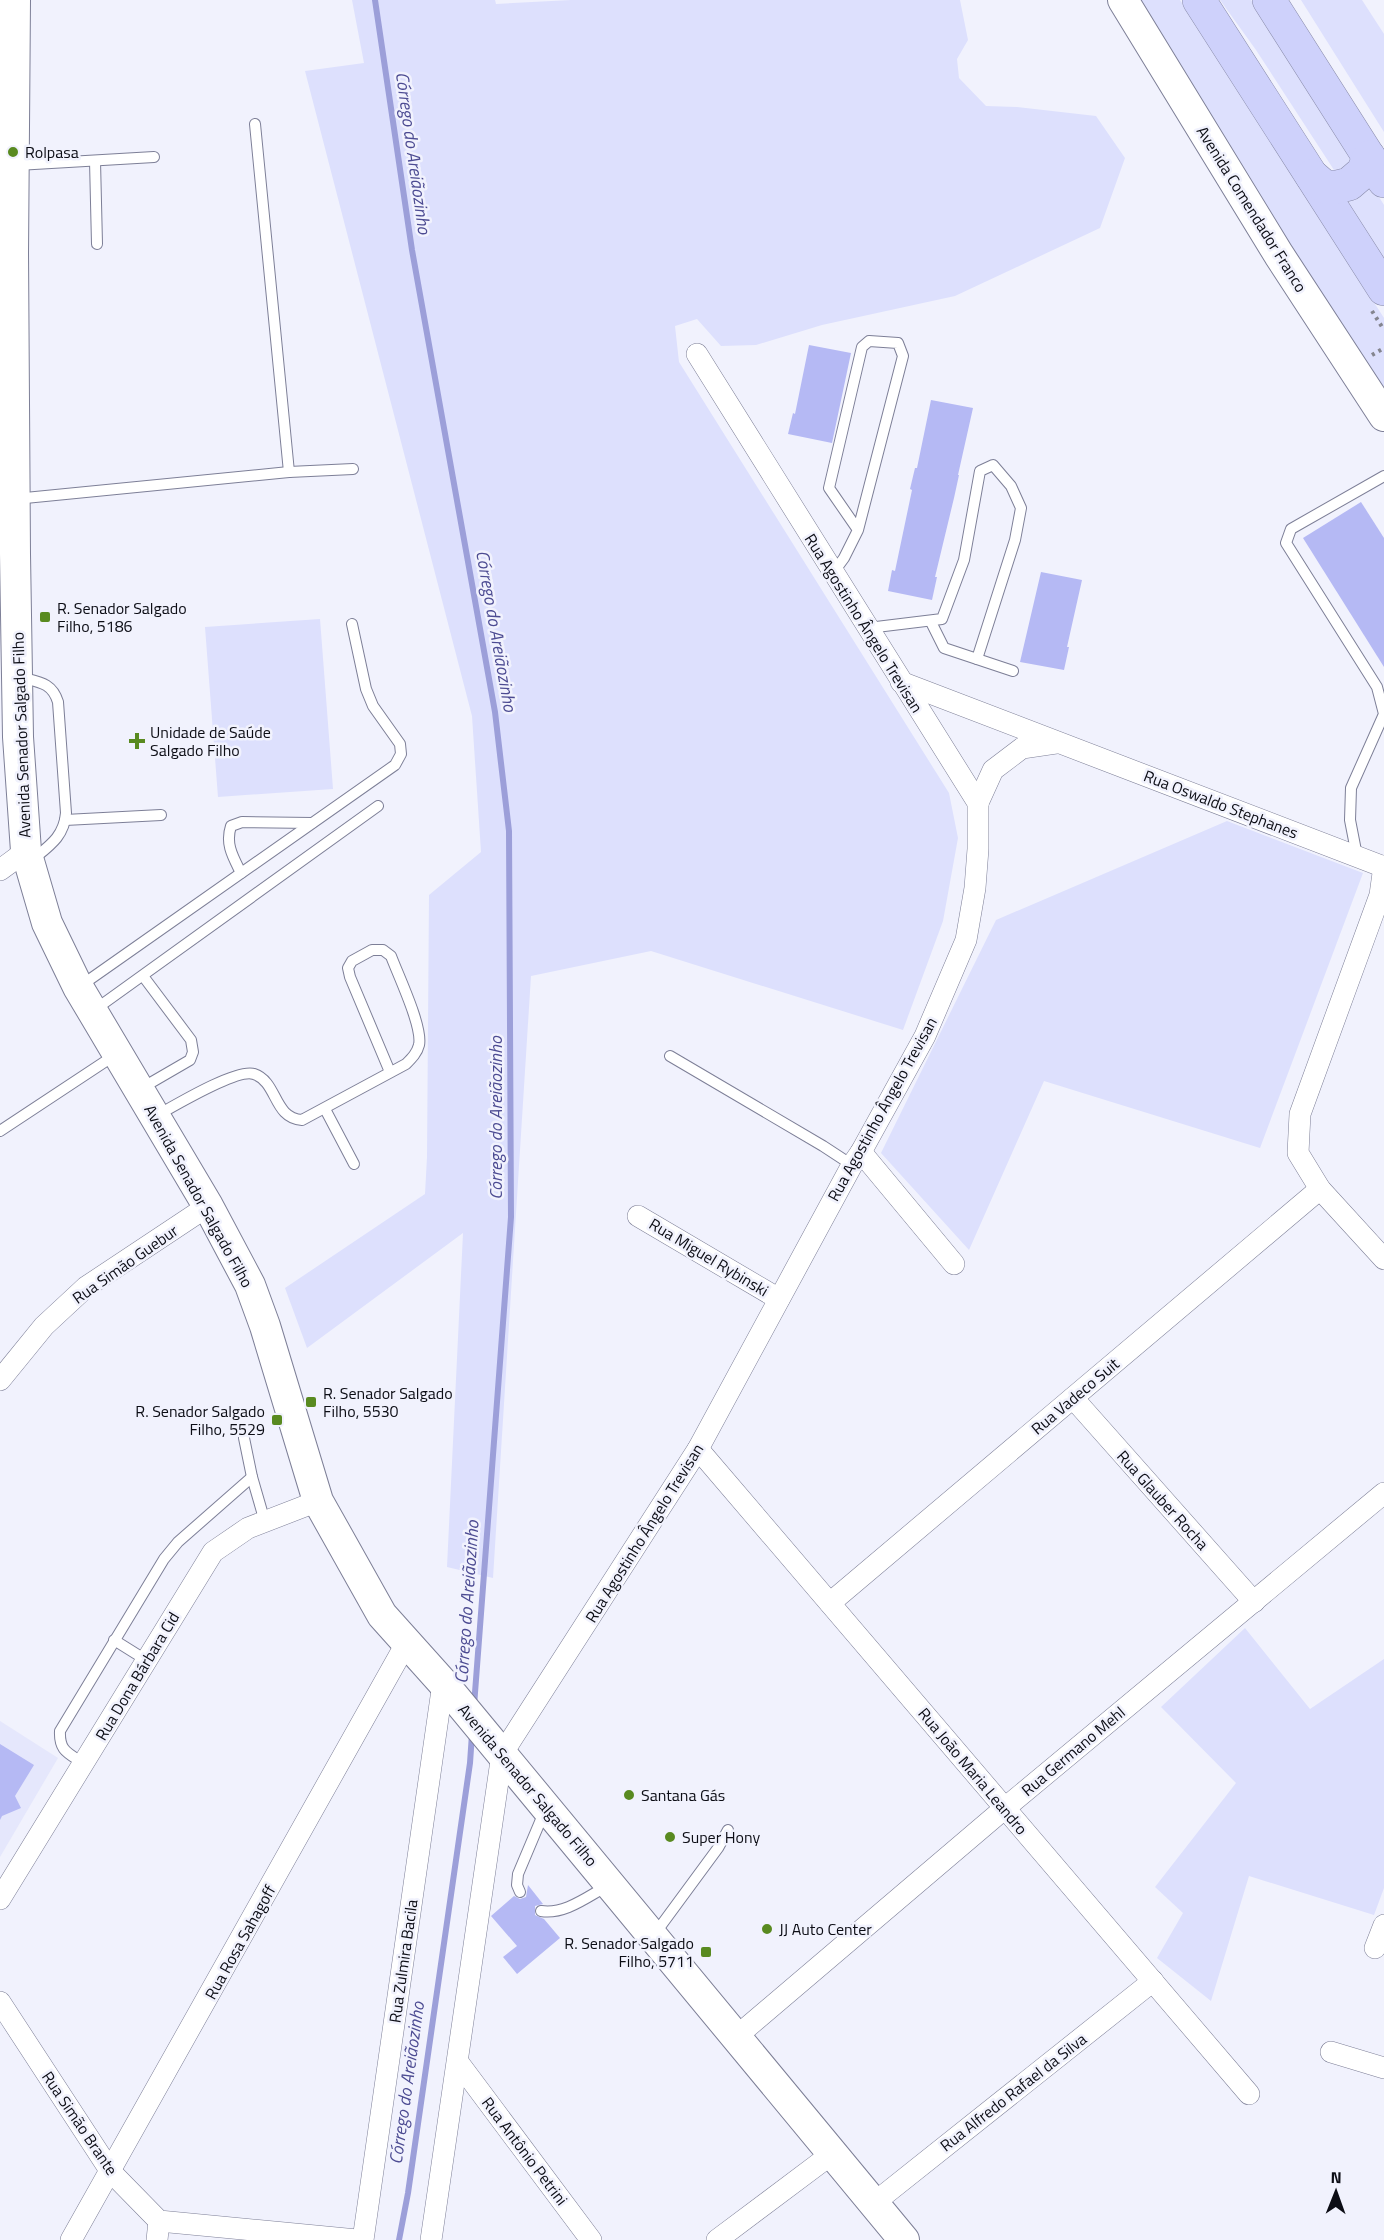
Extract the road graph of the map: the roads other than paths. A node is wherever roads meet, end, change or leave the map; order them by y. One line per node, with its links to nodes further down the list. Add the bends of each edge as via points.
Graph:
1 (15, 0): 5 (main road, Avenida Senador Salgado Filho)
2 (1123, 0): 16 (main road, Avenida Comendador Franco)
3 (1199, 0): 11 (highway)
4 (1269, 0): 10 (highway)
5 (7, 122): 9 (main road, Avenida Senador Salgado Filho)
6 (255, 124): 18 (lane)
7 (154, 157): 8 (lane)
8 (95, 161): 9 (lane); 12 (lane)
9 (14, 165): 13 (main road, Avenida Senador Salgado Filho)
10 (1376, 169): 11 (highway, via 1337,187 1325,187)
11 (1312, 176): 14 (highway)
12 (97, 244)
13 (6, 258): 20 (main road, Avenida Senador Salgado Filho)
14 (1384, 288)
15 (697, 354): 22 (street, Rua Agostinho Ângelo Trevisan)
16 (1384, 416)
17 (353, 468): 18 (lane)
18 (289, 472): 20 (lane)
19 (1383, 480): 36 (lane, via 1291,530 1286,543 1377,687 1384,714 1351,788 1350,820)
20 (15, 499): 28 (main road, Avenida Senador Salgado Filho, via 12,627)
21 (858, 530): 21 (lane, via 903,356 898,343 869,341 862,346 829,488); 22 (lane)
22 (833, 573): 25 (street, Rua Agostinho Ângelo Trevisan)
23 (932, 622): 25 (lane); 26 (lane, via 944,648); 26 (lane, via 942,620 964,561 980,471 993,465 1011,486 1022,508)
24 (352, 624): 35 (lane, via 366,689 400,744 401,754 395,765)
25 (868, 628): 29 (street, Rua Agostinho Ângelo Trevisan)
26 (977, 659): 27 (lane)
27 (1013, 671)
28 (17, 676): 34 (lane, via 46,685 58,702); 37 (main road, Avenida Senador Salgado Filho)
29 (901, 682): 30 (street, Rua Oswaldo Stephanes); 31 (street, Rua Agostinho Ângelo Trevisan)
30 (1059, 742): 31 (street, via 1022,748 993,770); 36 (street, Rua Oswaldo Stephanes)
31 (978, 803): 50 (street, Rua Agostinho Ângelo Trevisan, via 975,888 966,940 925,1036)
32 (378, 806): 41 (lane)
33 (161, 815): 34 (lane)
34 (65, 820): 37 (lane, via 57,840)
35 (313, 822): 40 (lane); 40 (lane, via 242,822 231,826 229,848)
36 (1357, 856): 38 (street, Rua Oswaldo Stephanes)
37 (28, 857): 39 (street); 42 (main road, Avenida Senador Salgado Filho, via 47,923)
38 (1384, 867): 52 (street, via 1380,895 1300,1114 1298,1153)
39 (0, 870)
40 (241, 873): 42 (lane)
41 (143, 976): 42 (lane); 46 (lane, via 191,1040 193,1052 190,1060)
42 (86, 999): 43 (main road, Avenida Senador Salgado Filho)
43 (118, 1053): 46 (main road, Avenida Senador Salgado Filho); 49 (lane)
44 (670, 1056): 50 (lane, via 823,1146)
45 (390, 1072): 45 (lane, via 415,1056 420,1043 417,1022 391,956 383,950 372,950 352,961 348,968); 47 (lane)
46 (139, 1089): 48 (main road, Avenida Senador Salgado Filho)
47 (325, 1109): 48 (lane, via 302,1120 293,1119 264,1079 253,1073 240,1074); 51 (lane)
48 (155, 1116): 53 (main road, Avenida Senador Salgado Filho)
49 (0, 1131)
50 (856, 1159): 56 (street); 57 (street, Rua Agostinho Ângelo Trevisan)
51 (354, 1164)
52 (1320, 1189): 55 (street); 59 (street, Rua Vadeco Suit)
53 (208, 1206): 58 (street, Rua Simão Guebur, via 86,1287 44,1326); 64 (main road, Avenida Senador Salgado Filho, via 249,1285 265,1326)
54 (638, 1216): 57 (street, Rua Miguel Rybinski)
55 (1384, 1259)
56 (954, 1264)
57 (779, 1299): 61 (street, Rua Agostinho Ângelo Trevisan)
58 (0, 1380)
59 (1073, 1398): 66 (street, Rua Glauber Rocha); 67 (street, Rua Vadeco Suit)
60 (244, 1438): 62 (lane)
61 (698, 1449): 67 (street, Rua João Maria Leandro); 72 (street, Rua Agostinho Ângelo Trevisan)
62 (252, 1477): 65 (lane); 68 (lane, via 177,1542)
63 (1384, 1493): 66 (street, Rua Germano Mehl)
64 (318, 1501): 65 (street, Rua Dona Bárbara Cid); 69 (main road, Avenida Senador Salgado Filho, via 382,1615)
65 (265, 1522): 70 (street, Rua Dona Bárbara Cid, via 248,1528 213,1552)
66 (1254, 1602): 75 (street, Rua Germano Mehl)
67 (830, 1603): 75 (street, Rua João Maria Leandro)
68 (114, 1640): 70 (lane); 73 (lane, via 60,1731 63,1750)
69 (407, 1642): 71 (main road, Avenida Senador Salgado Filho); 92 (street, Rua Rosa Sahagoff)
70 (146, 1660): 73 (street, Rua Dona Bárbara Cid)
71 (443, 1683): 72 (main road, Avenida Senador Salgado Filho); 97 (street, Rua Zulmira Bacila)
72 (502, 1754): 74 (main road, Avenida Senador Salgado Filho); 88 (street)
73 (83, 1763): 79 (street, Rua Dona Bárbara Cid)
74 (546, 1807): 77 (main road, Avenida Senador Salgado Filho); 78 (lane, via 518,1875 516,1885)
75 (1005, 1808): 84 (street, Rua João Maria Leandro); 86 (street, Rua Germano Mehl)
76 (728, 1830): 82 (lane)
77 (610, 1884): 80 (lane, via 561,1911); 82 (main road, Avenida Senador Salgado Filho)
78 (520, 1892)
79 (0, 1899)
80 (541, 1911)
81 (1384, 1925): 83 (street)
82 (654, 1935): 86 (main road, Avenida Senador Salgado Filho)
83 (1375, 1948)
84 (1153, 1981): 90 (street, Rua João Maria Leandro); 93 (street, Rua Alfredo Rafael da Silva)
85 (0, 2002): 92 (street, Rua Simão Brante)
86 (737, 2036): 91 (main road, Avenida Senador Salgado Filho)
87 (1331, 2052): 89 (street)
88 (458, 2062): 98 (street); 99 (street, Rua Antônio Petrini)
89 (1384, 2067)
90 (1249, 2094)
91 (833, 2153): 93 (main road, Avenida Senador Salgado Filho); 100 (street)
92 (111, 2172): 94 (street, Rua Simão Brante); 95 (street, Rua Rosa Sahagoff)
93 (874, 2203): 101 (main road, Avenida Senador Salgado Filho)
94 (158, 2230): 96 (street, Rua Simão Brante)
95 (72, 2240)
96 (357, 2240)
97 (363, 2240)
98 (431, 2240)
99 (591, 2240)
100 (717, 2240)
101 (904, 2240)

